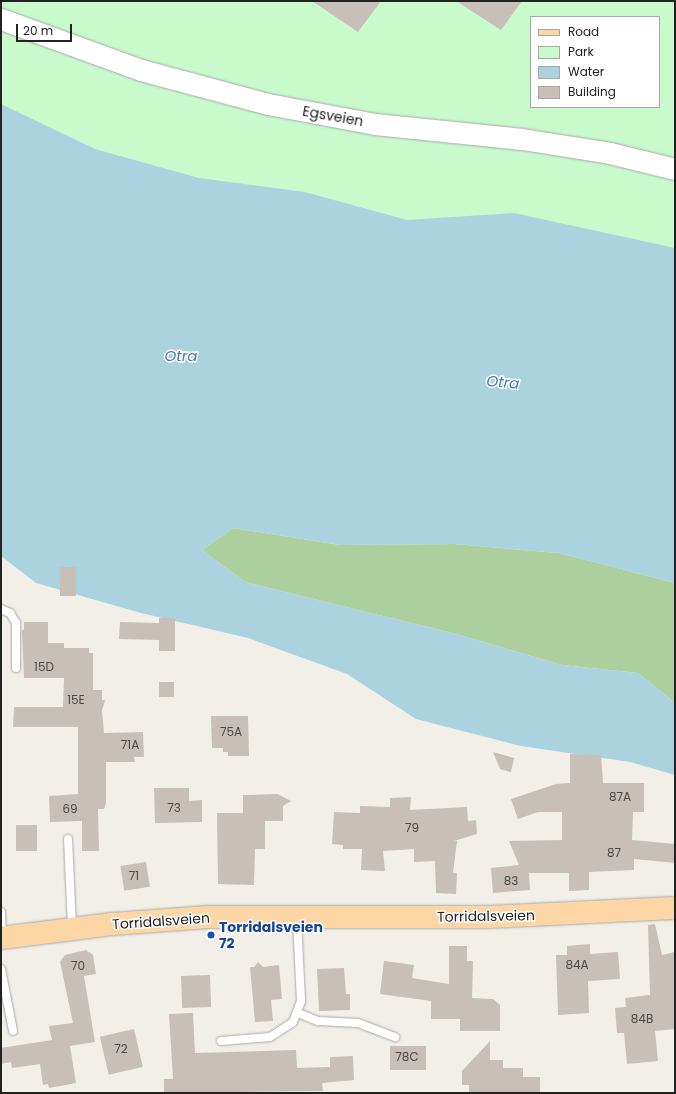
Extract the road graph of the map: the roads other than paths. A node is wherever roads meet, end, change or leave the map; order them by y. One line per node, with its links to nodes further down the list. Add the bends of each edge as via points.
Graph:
1 (1, 19): 2 (street, Egsveien, via 134,68 268,104 375,124 530,140 610,153)
2 (675, 169)
3 (1, 609): 4 (lane, via 10,613 16,623)
4 (16, 668)
5 (68, 838): 9 (lane)
6 (675, 908): 8 (main road, Torridalsveien, via 489,917)
7 (1, 912): 10 (lane)
8 (297, 917): 9 (main road, Torridalsveien, via 209,917); 12 (lane, via 301,972)
9 (72, 929): 10 (main road, Torridalsveien)
10 (1, 938)
11 (1, 969): 13 (lane)
12 (298, 1013): 14 (lane, via 318,1021 358,1023); 15 (lane, via 288,1027 270,1037)
13 (13, 1031)
14 (395, 1037)
15 (221, 1041)

